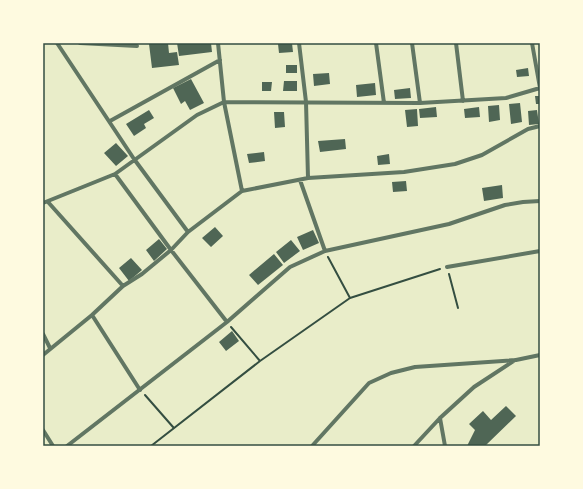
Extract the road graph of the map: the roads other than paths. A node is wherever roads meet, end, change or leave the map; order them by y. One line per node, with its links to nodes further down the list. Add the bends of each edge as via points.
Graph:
1 (57, 43): 17 (street)
2 (80, 43): 9 (street)
3 (218, 43): 10 (street)
4 (299, 43): 14 (street)
5 (376, 43): 15 (street)
6 (412, 43): 16 (street)
7 (456, 43): 12 (street)
8 (532, 43): 11 (street)
9 (137, 46)
10 (220, 60): 13 (street); 17 (street)
11 (540, 88): 12 (street, via 506,98)
12 (463, 100): 16 (street)
13 (224, 102): 14 (street); 19 (street, via 197,115); 23 (street)
14 (306, 102): 15 (street); 21 (street)
15 (384, 103): 16 (street)
16 (420, 103)
17 (110, 122): 19 (street)
18 (540, 126): 21 (street, via 528,129 482,154 455,164 404,172)
19 (134, 159): 20 (street); 27 (street)
20 (115, 174): 25 (street); 28 (street)
21 (308, 178): 22 (street)
22 (300, 180): 23 (street); 30 (street)
23 (242, 191): 27 (street)
24 (540, 201): 30 (street, via 505,205 449,224)
25 (48, 202): 26 (street); 32 (street)
26 (43, 203)
27 (188, 232): 28 (street)
28 (171, 250): 32 (street); 34 (street)
29 (540, 251): 31 (street)
30 (325, 252): 34 (street, via 290,267)
31 (447, 267)
32 (123, 286): 33 (street)
33 (92, 315): 36 (street); 40 (street)
34 (226, 322): 40 (street)
35 (43, 334): 36 (street)
36 (50, 348): 37 (street)
37 (43, 355)
38 (540, 355): 39 (street)
39 (516, 360): 41 (street, via 474,387); 45 (street, via 415,366 391,373 369,383)
40 (140, 390): 44 (street)
41 (440, 418): 46 (street); 47 (street)
42 (43, 430): 43 (street)
43 (53, 446)
44 (67, 446)
45 (312, 446)
46 (414, 446)
47 (445, 446)

